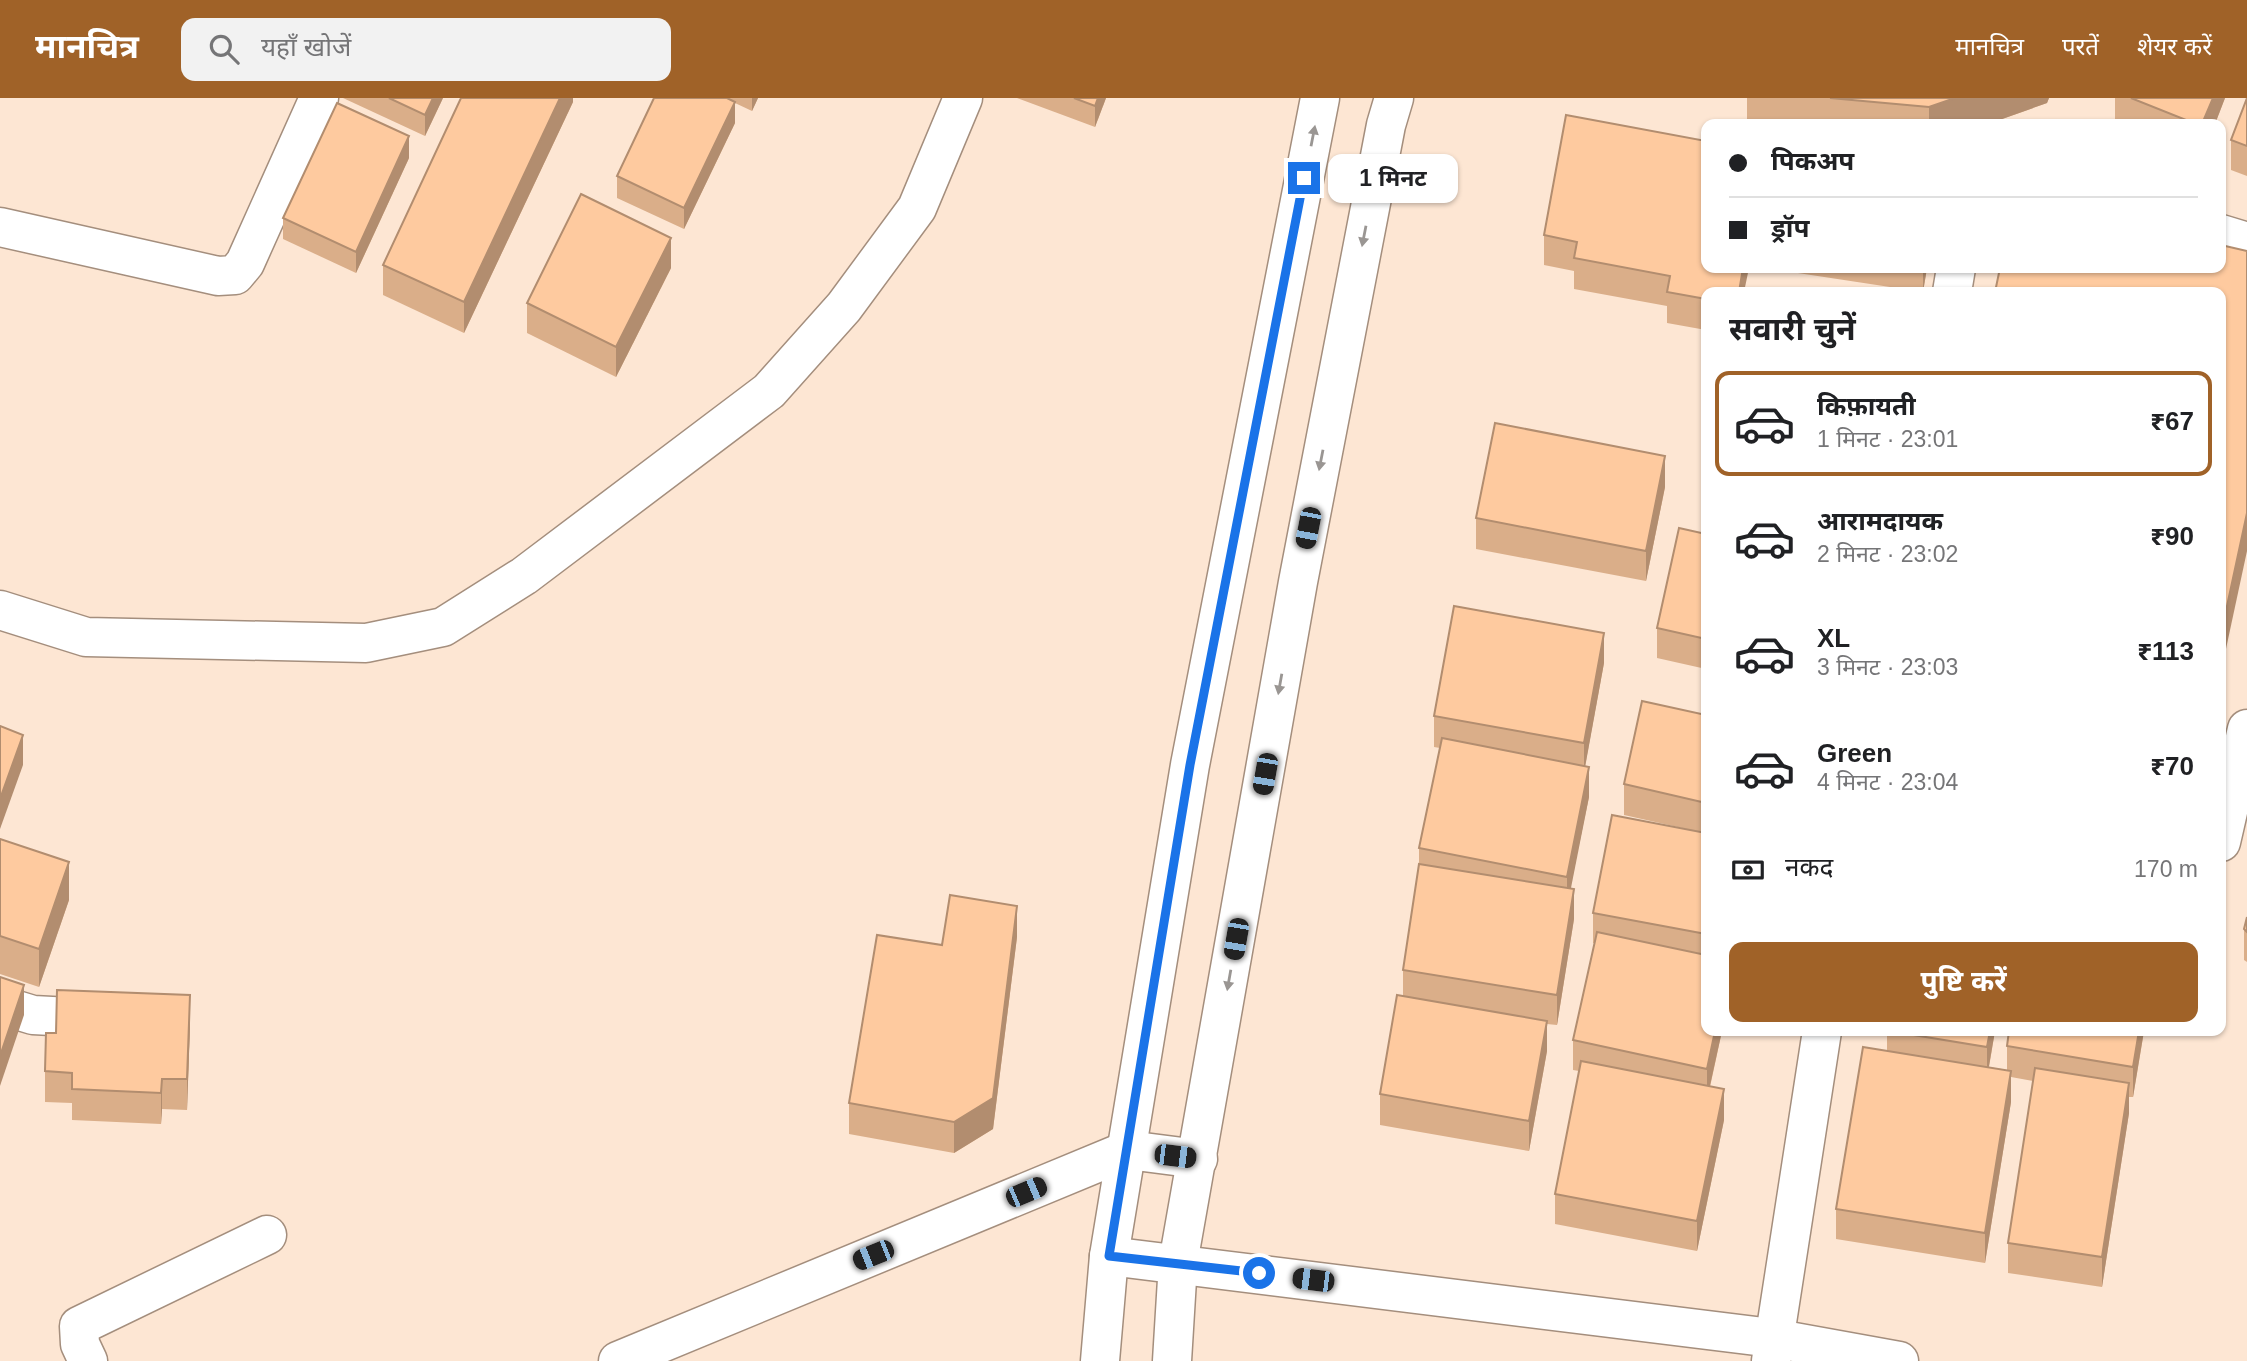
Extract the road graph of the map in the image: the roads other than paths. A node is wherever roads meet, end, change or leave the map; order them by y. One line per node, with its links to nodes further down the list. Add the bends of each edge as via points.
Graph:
1 (319, 98): 5 (street, via 246,263 235,275 218,276)
2 (963, 98): 8 (street, via 917,208 844,307 769,391 524,576 443,627 366,643 86,637)
3 (1320, 98): 14 (street, one-way to 3, via 1190,765)
4 (1394, 98): 15 (street, one-way to 15, via 1300,569)
5 (0, 227)
6 (2226, 236): 7 (street)
7 (2247, 242)
8 (0, 610)
9 (2247, 729): 10 (street)
10 (2226, 820)
11 (0, 1005): 12 (street, via 33,1015)
12 (140, 1020)
13 (1821, 1036): 19 (street)
14 (1128, 1150): 15 (street); 17 (street); 21 (street)
15 (1198, 1159): 18 (street)
16 (267, 1235): 20 (street, via 79,1326 80,1344)
17 (1109, 1256): 18 (street); 22 (street)
18 (1178, 1263): 19 (street); 23 (street)
19 (1771, 1349): 24 (street)
20 (88, 1361)
21 (618, 1361)
22 (1100, 1361)
23 (1172, 1361)
24 (1899, 1361)

